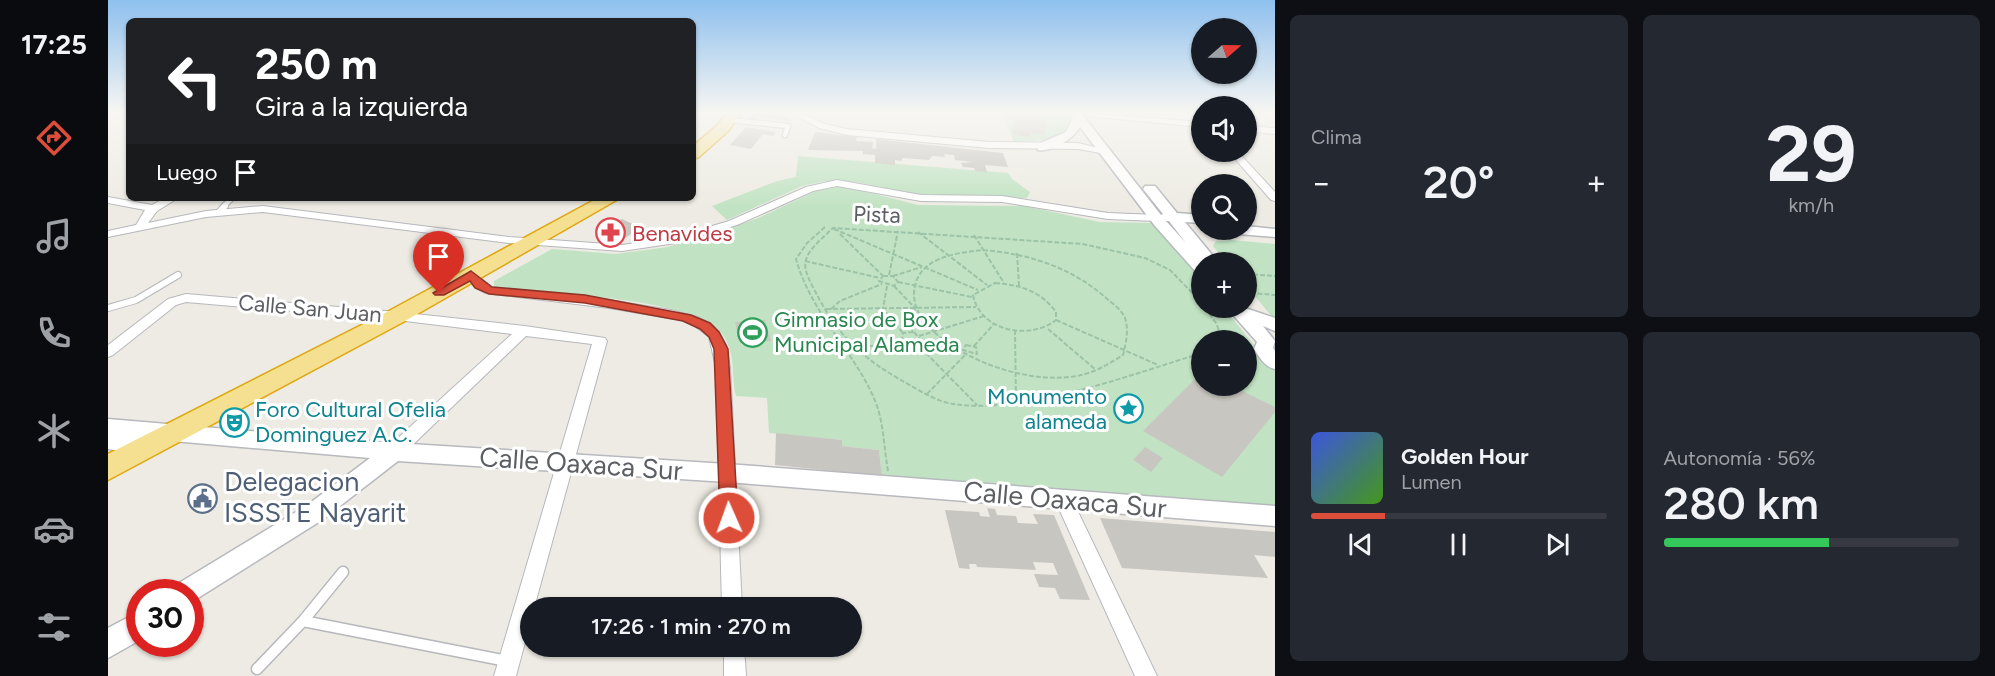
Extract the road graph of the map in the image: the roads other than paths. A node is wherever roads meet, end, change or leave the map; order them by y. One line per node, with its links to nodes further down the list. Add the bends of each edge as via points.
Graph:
1 (984, 145): 5 (street)
2 (1047, 145): 5 (main road)
3 (1101, 145): 6 (main road)
4 (1103, 145): 16 (main road)
5 (1042, 147): 6 (street, via 1078,146)
6 (1106, 151): 16 (main road)
7 (1243, 162): 8 (street)
8 (1275, 198)
9 (108, 200): 13 (street)
10 (167, 201): 13 (street)
11 (229, 201): 14 (lane)
12 (605, 201): 24 (highway)
13 (153, 208): 20 (street, via 143,218)
14 (219, 212): 20 (street); 24 (street, via 263,209)
15 (1191, 221): 16 (main road)
16 (1172, 224): 18 (main road); 24 (street, via 1002,199 921,198 837,183 810,189 733,223 652,245 622,248); 25 (main road); 26 (main road)
17 (1257, 224): 19 (main road)
18 (1191, 226)
19 (1275, 226)
20 (141, 227): 23 (street)
21 (1257, 232): 22 (main road)
22 (1275, 233)
23 (108, 234)
24 (531, 240): 28 (highway)
25 (1199, 252)
26 (1191, 253)
27 (178, 275): 29 (lane, via 146,296)
28 (471, 275): 30 (highway); 42 (street, via 489,290 585,299 687,318 705,326 721,349)
29 (108, 308)
30 (397, 316): 32 (street, Calle San Juan); 34 (street, Calle San Juan, via 186,298 172,302); 36 (highway)
31 (1251, 318): 33 (main road)
32 (525, 330): 39 (street); 40 (street, Calle San Juan, via 600,341)
33 (1272, 343)
34 (108, 352)
35 (108, 426): 36 (main road, Calle Oaxaca Sur)
36 (174, 433): 38 (highway); 39 (main road, Calle Oaxaca Sur)
37 (108, 441): 38 (main road)
38 (144, 447): 41 (highway)
39 (394, 452): 40 (main road, Calle Oaxaca Sur); 46 (main road, via 314,513)
40 (566, 465): 42 (main road, Calle Oaxaca Sur); 53 (street)
41 (108, 468)
42 (727, 473): 43 (main road, Calle Oaxaca Sur); 47 (street)
43 (1064, 500): 44 (main road, Calle Oaxaca Sur); 55 (street)
44 (1275, 516)
45 (342, 572): 48 (lane)
46 (204, 582)
47 (732, 597)
48 (303, 621): 52 (lane); 53 (lane)
49 (126, 633): 50 (main road)
50 (108, 644)
51 (734, 657): 54 (street)
52 (257, 669)
53 (506, 669)
54 (735, 676)
55 (1146, 676)

